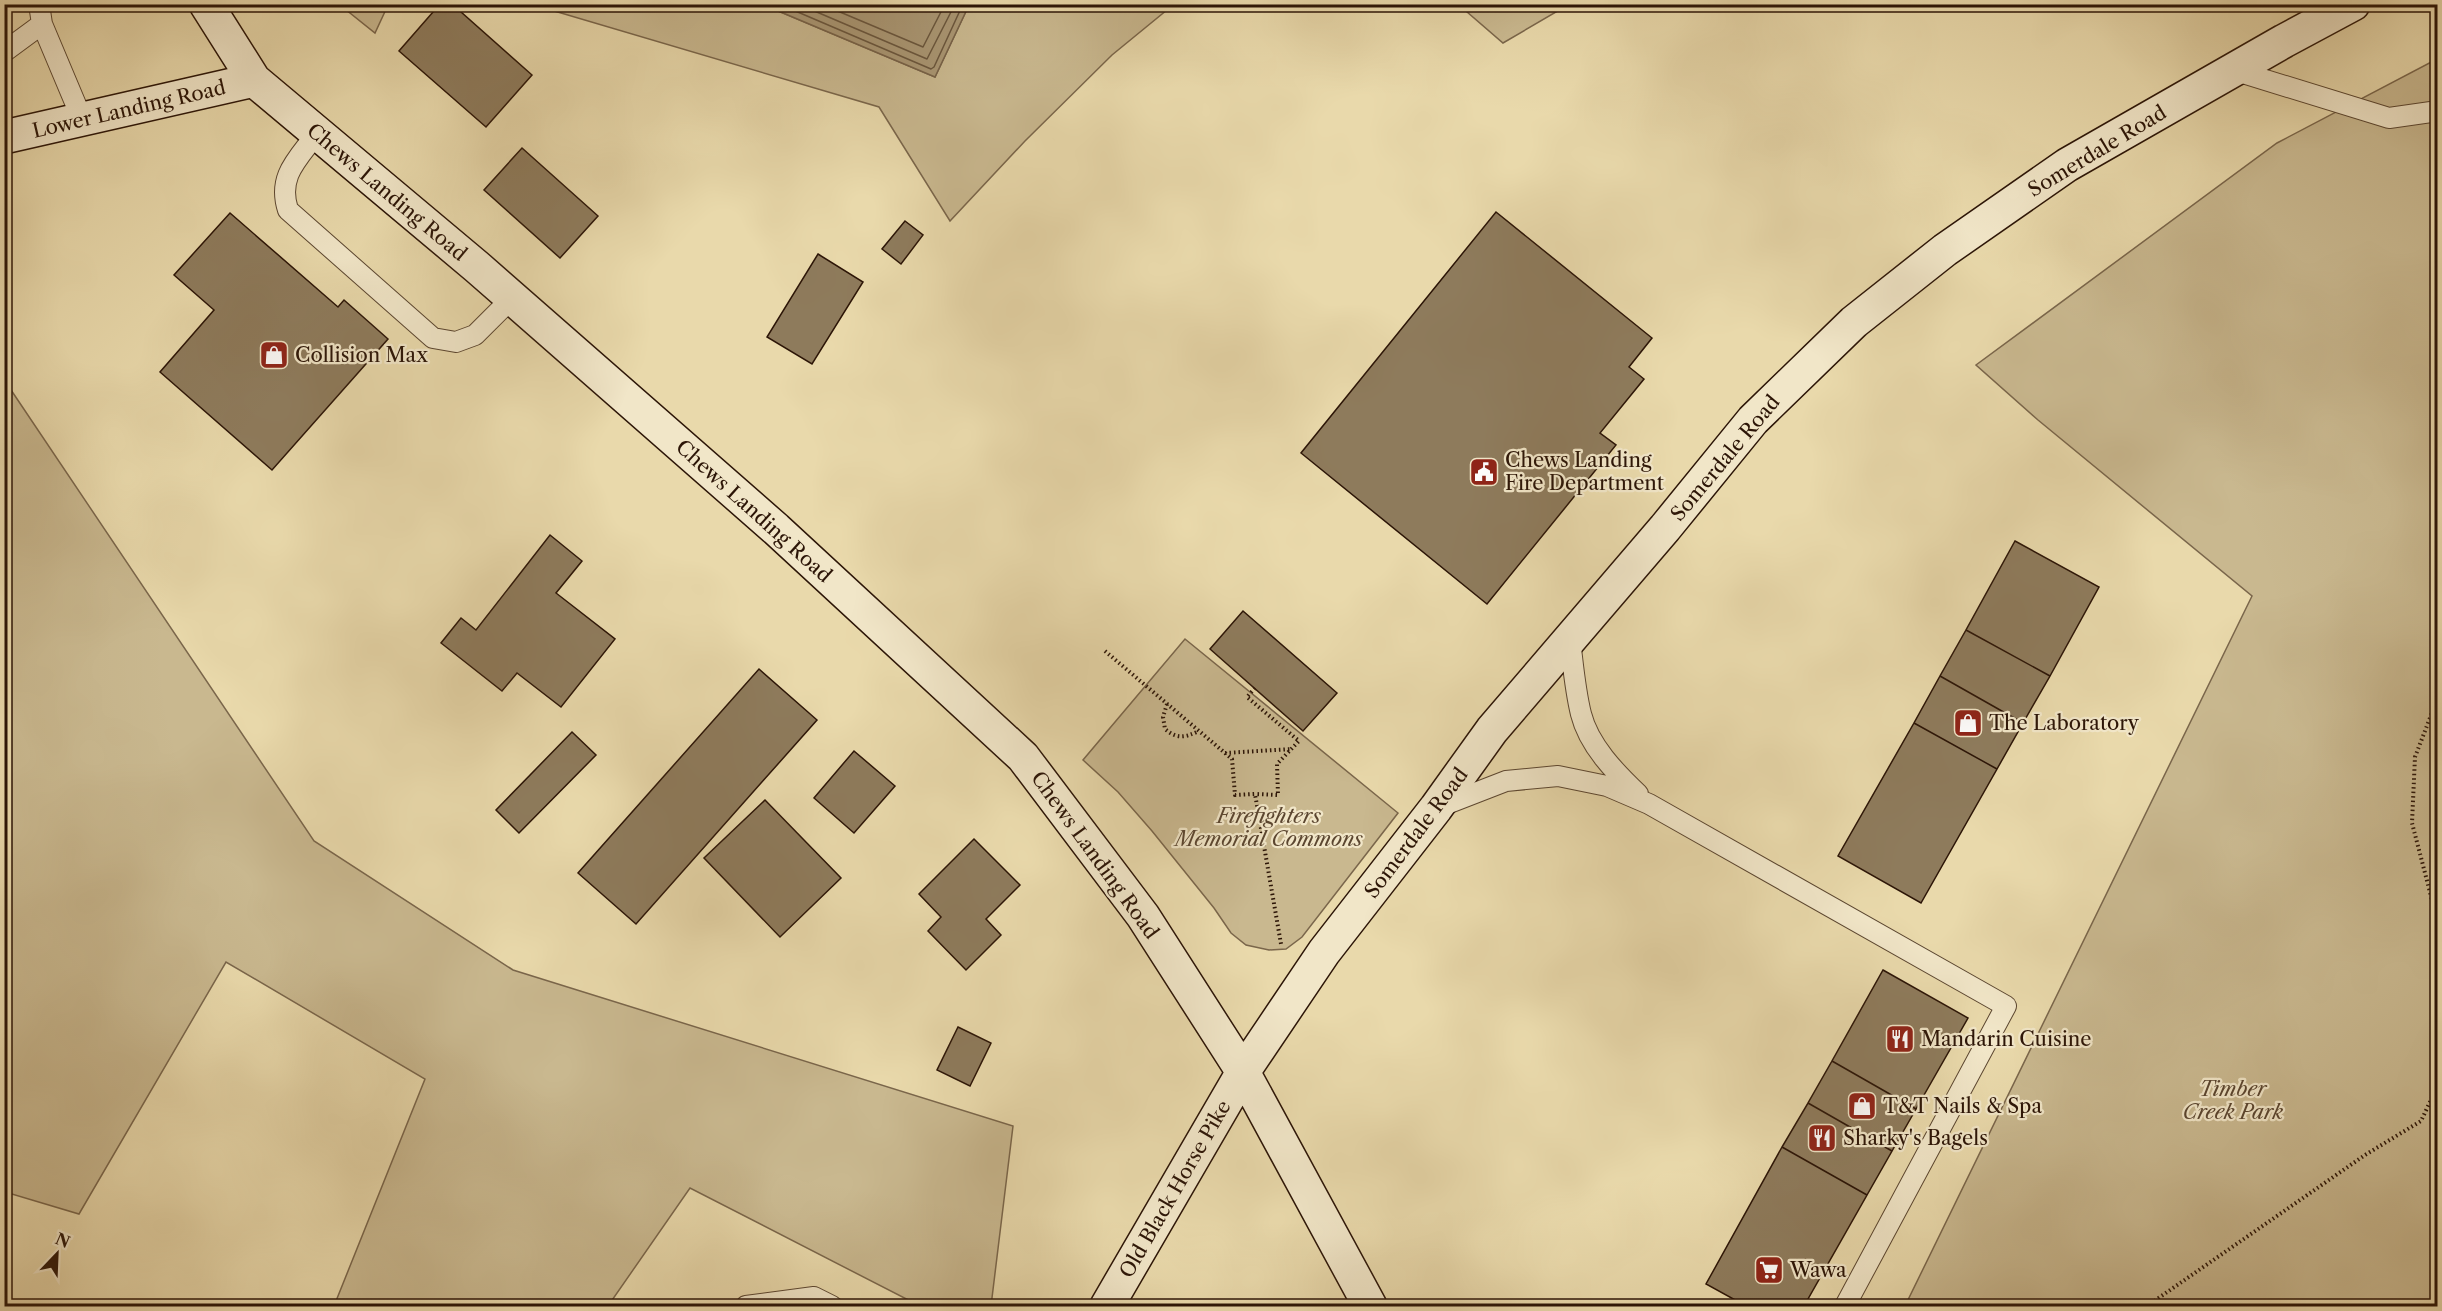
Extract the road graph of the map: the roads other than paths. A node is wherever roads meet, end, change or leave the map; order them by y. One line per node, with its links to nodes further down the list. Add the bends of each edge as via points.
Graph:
1 (39, 4): 4 (lane)
2 (206, 4): 7 (main road, Chews Landing Road)
3 (2353, 4): 6 (main road, Somerdale Road)
4 (42, 24): 5 (lane); 9 (lane)
5 (4, 52)
6 (2233, 70): 8 (lane, via 2389,118); 13 (main road, Somerdale Road, via 2067,165 1945,250 1854,322 1753,420)
7 (254, 80): 9 (main road, Lower Landing Road); 10 (main road, Chews Landing Road)
8 (2438, 111)
9 (82, 119): 11 (main road, Lower Landing Road)
10 (317, 133): 12 (main road, Chews Landing Road); 12 (lane, via 289,172 283,194 288,210 433,338 456,342 475,335)
11 (4, 137)
12 (512, 298): 16 (main road, Chews Landing Road, via 776,529 1023,757 1143,916)
13 (1570, 640): 14 (lane, via 1581,716 1587,730 1618,774); 15 (main road, Somerdale Road, via 1492,730)
14 (1649, 804): 15 (lane, via 1607,786 1558,776 1506,781); 21 (lane, via 2006,1006)
15 (1436, 808): 16 (main road, Somerdale Road, via 1324,952)
16 (1244, 1072): 19 (main road, Old Black Horse Pike); 20 (main road, Chews Landing Road)
17 (746, 1306): 18 (lane, via 814,1297)
18 (832, 1306)
19 (1107, 1306)
20 (1370, 1306)
21 (1845, 1306)

